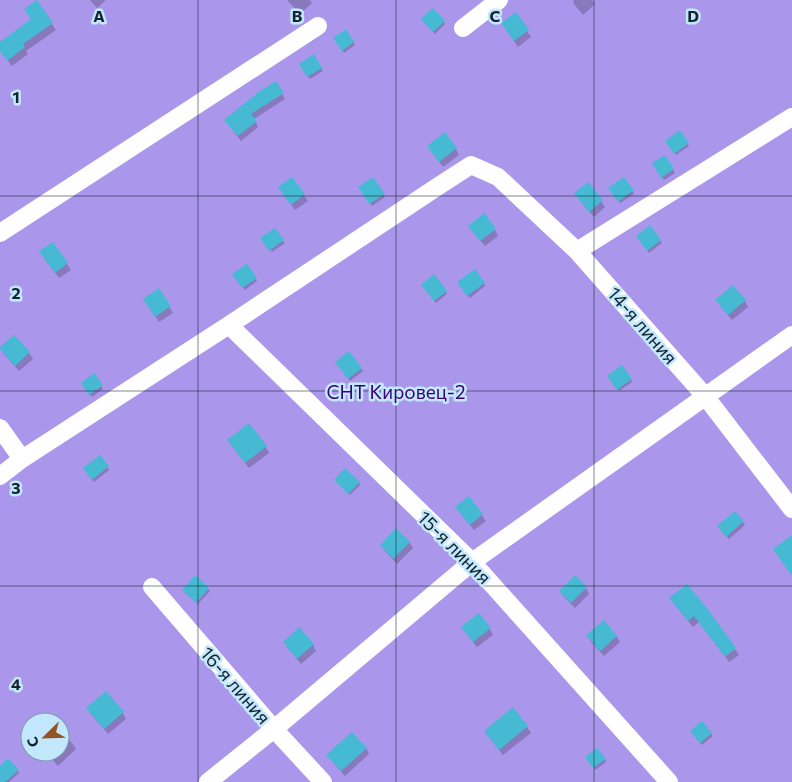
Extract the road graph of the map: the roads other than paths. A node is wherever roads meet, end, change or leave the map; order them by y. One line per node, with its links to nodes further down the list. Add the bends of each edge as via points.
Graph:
1 (499, 0): 3 (street)
2 (318, 26): 5 (street)
3 (463, 28)
4 (792, 117): 6 (street)
5 (0, 233)
6 (577, 251): 7 (street, 14-я линия, via 498,177 472,165); 9 (street, 14-я линия)
7 (229, 325): 11 (street); 14 (street, 15-я линия)
8 (792, 335): 9 (street)
9 (705, 396): 13 (street, 14-я линия); 14 (street)
10 (0, 428): 11 (street)
11 (22, 459): 12 (street)
12 (0, 476)
13 (792, 509)
14 (472, 562): 16 (street); 19 (street, 15-я линия)
15 (152, 587): 16 (street, 16-я линия)
16 (274, 729): 17 (street); 18 (street, 16-я линия)
17 (208, 782)
18 (323, 782)
19 (670, 782)

